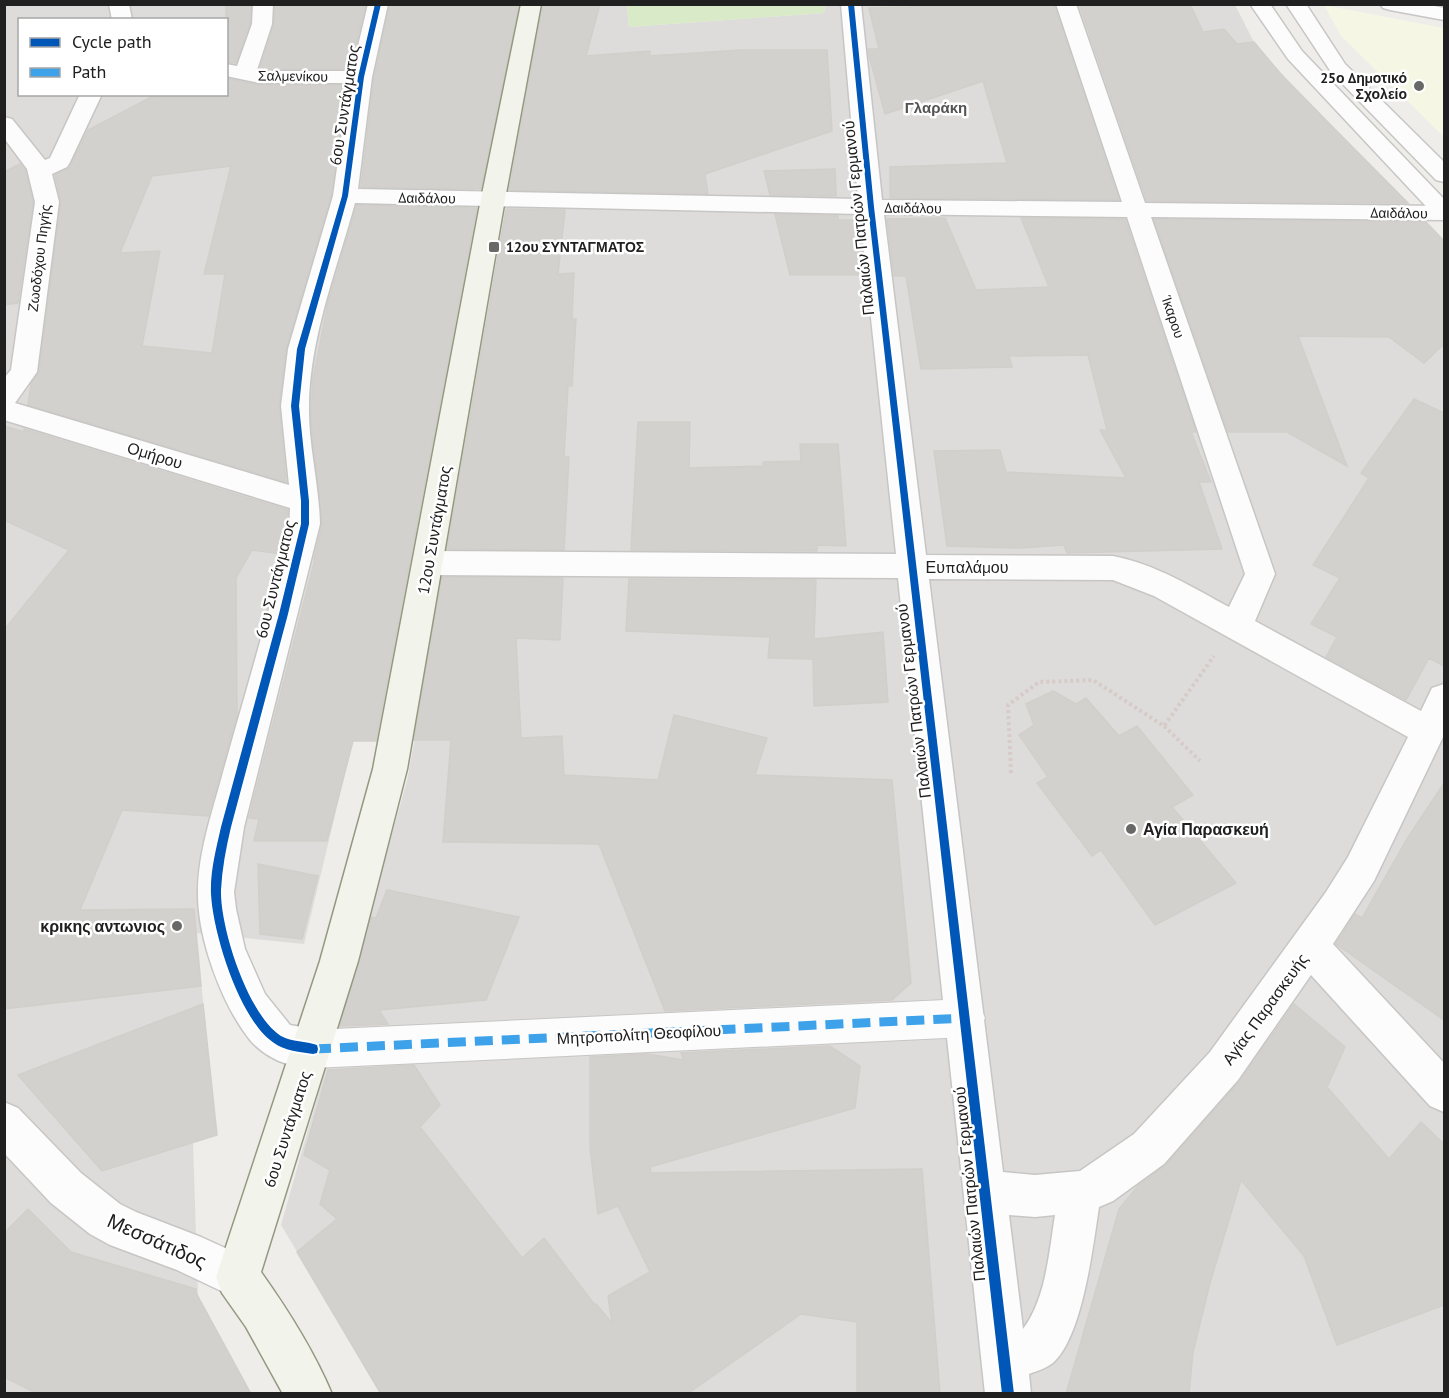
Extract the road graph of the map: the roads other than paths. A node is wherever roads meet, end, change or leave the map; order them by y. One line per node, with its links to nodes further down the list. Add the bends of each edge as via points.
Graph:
1 (263, 4): 10 (street, via 262,24)
2 (378, 4): 11 (street, 6ου Συντάγματος)
3 (531, 4): 17 (main road, 12ου Συντάγματος)
4 (851, 4): 18 (street, Παλαιών Πατρών Γερμανού)
5 (1066, 4): 19 (street, Ίκαρου)
6 (1260, 4): 20 (street, via 1309,70)
7 (1296, 4): 15 (street, via 1338,68)
8 (1390, 4): 9 (street)
9 (1444, 14)
10 (236, 72): 11 (street, Σαλμενίκου, via 295,78)
11 (361, 77): 16 (street, 6ου Συντάγματος)
12 (90, 96): 14 (street, via 59,162)
13 (4, 124): 14 (street, via 33,155)
14 (41, 170): 21 (street, Ζωοδόχου Πηγής, via 46,202 28,349 24,372)
15 (1444, 175)
16 (345, 196): 17 (street, Δαιδάλου); 23 (street, 6ου Συντάγματος, via 302,349 296,393)
17 (493, 199): 18 (street, Δαιδάλου); 24 (main road, 12ου Συντάγματος)
18 (871, 207): 19 (street, Δαιδάλου); 25 (street, Παλαιών Πατρών Γερμανού)
19 (1137, 210): 20 (street, Δαιδάλου); 26 (street, Ίκαρου, via 1260,574)
20 (1444, 213)
21 (4, 398)
22 (4, 410): 23 (street, Ομήρου)
23 (305, 501): 31 (street, 6ου Συντάγματος, via 299,551 232,803 216,892 225,942 243,994 275,1038)
24 (428, 563): 25 (street, Ευπαλάμου); 31 (main road, 12ου Συντάγματος, via 373,841)
25 (913, 567): 26 (street, Ευπαλάμου, via 1113,568 1165,588); 30 (street, Παλαιών Πατρών Γερμανού)
26 (1236, 627): 28 (street, Ευπαλάμου)
27 (1444, 698): 28 (street, Αγίας Παρασκευής)
28 (1429, 732): 29 (street, Αγίας Παρασκευής, via 1361,869)
29 (1311, 947): 32 (street); 35 (street, Αγίας Παρασκευής, via 1224,1066 1156,1143 1121,1172)
30 (966, 1018): 31 (street, Μητροπολίτη Θεοφίλου); 34 (street, Παλαιών Πατρών Γερμανού)
31 (313, 1049): 36 (main road, 6ου Συντάγματος)
32 (1444, 1092)
33 (4, 1122): 36 (street, Μεσσάτιδος, via 66,1188 105,1219)
34 (985, 1191): 35 (street, Αγίας Παρασκευής, via 1035,1196); 37 (street, Παλαιών Πατρών Γερμανού)
35 (1080, 1192): 37 (street, via 1049,1333)
36 (238, 1277): 38 (main road)
37 (1006, 1377)
38 (309, 1394)

